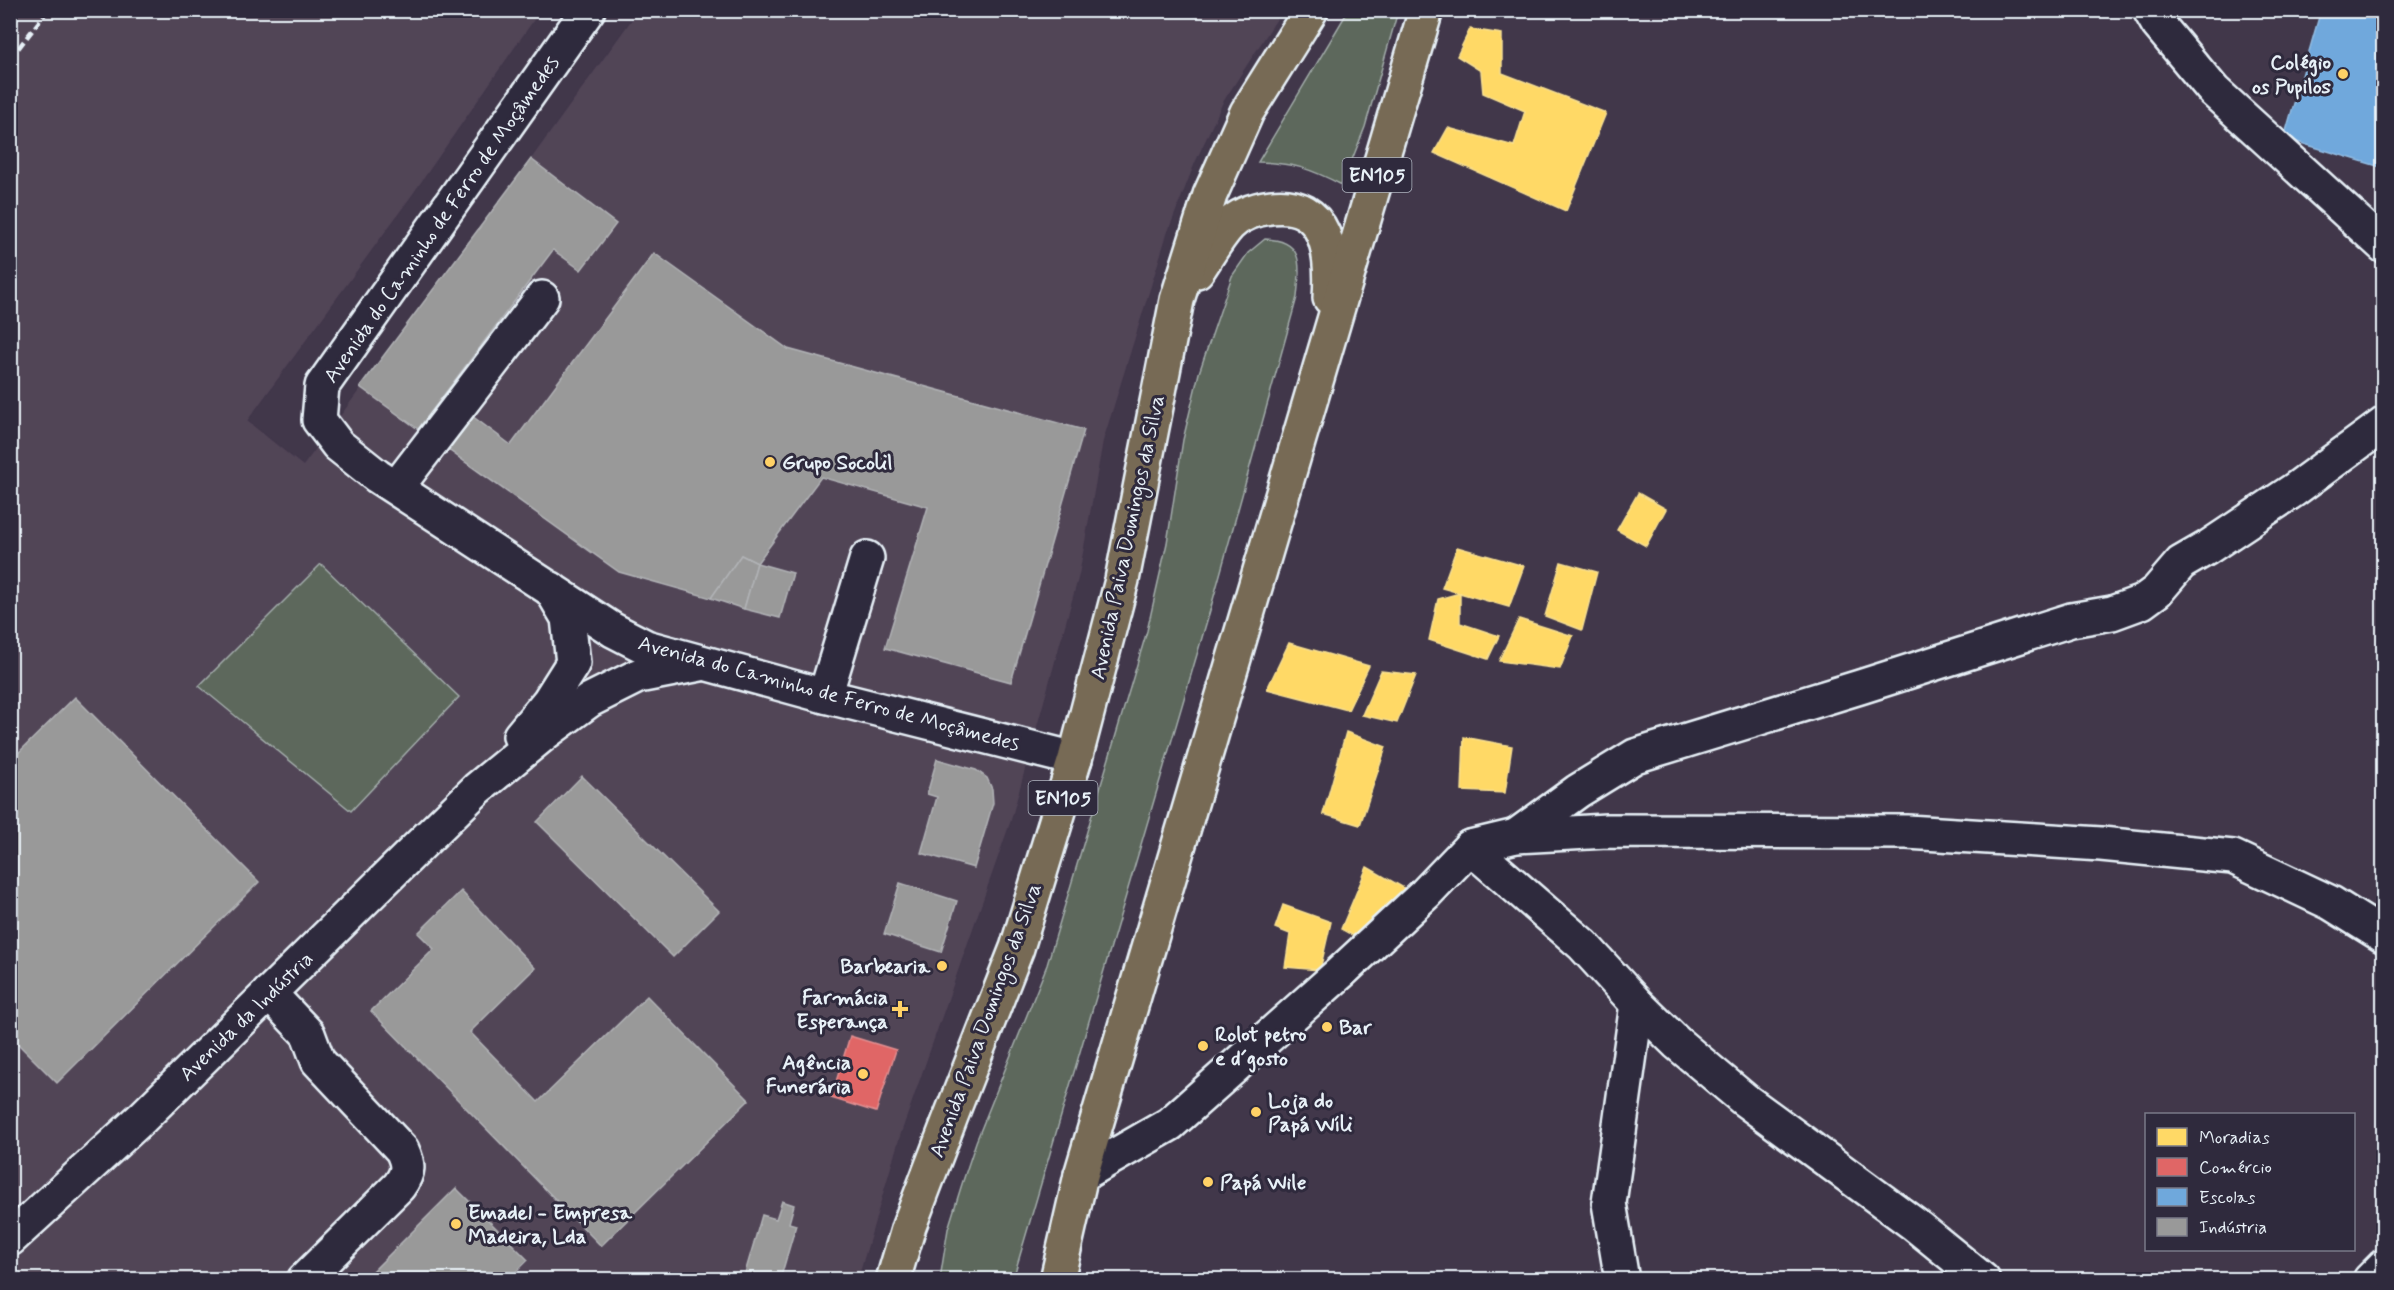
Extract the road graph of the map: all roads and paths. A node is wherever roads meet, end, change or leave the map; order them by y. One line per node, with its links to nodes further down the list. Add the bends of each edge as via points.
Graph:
1 (588, 10): 10 (street, Avenida do Caminho de Ferro de Moçâmedes, via 322,386 319,420 338,445)
2 (1311, 10): 7 (main road, Avenida Paiva Domingos da Silva / EN105, via 1247,112 1227,154)
3 (1426, 10): 8 (main road, EN105)
4 (2150, 10): 5 (street, via 2214,91)
5 (2384, 246)
6 (542, 298): 10 (street)
7 (1177, 300): 8 (main road, via 1229,225 1255,209 1286,205 1308,213 1324,233 1332,267); 15 (main road, Avenida Paiva Domingos da Silva / EN105, via 1122,580)
8 (1328, 340): 22 (main road, EN105)
9 (2384, 424): 17 (street, via 2294,490 2181,563 2142,602 2059,624 1635,756)
10 (396, 487): 12 (street, Avenida do Caminho de Ferro de Moçâmedes)
11 (867, 558): 14 (street)
12 (551, 589): 13 (street, Avenida do Caminho de Ferro de Moçâmedes, via 646,647); 16 (street, Avenida da Indústria, via 568,618 573,663 549,701)
13 (708, 663): 14 (street, Avenida do Caminho de Ferro de Moçâmedes); 16 (street, Avenida da Indústria, via 638,676 590,700)
14 (825, 696): 15 (street, Avenida do Caminho de Ferro de Moçâmedes)
15 (1075, 759): 26 (main road, Avenida Paiva Domingos da Silva / EN105, via 1017,948 909,1226)
16 (477, 789): 20 (street, Avenida da Indústria)
17 (1516, 836): 18 (street); 19 (street, via 1607,831 1907,832 2101,844 2233,858 2331,903)
18 (1470, 847): 21 (street, via 1584,945); 22 (street, via 1340,973 1170,1124)
19 (2384, 936)
20 (269, 993): 23 (street, Avenida da Indústria, via 142,1118); 25 (street, via 308,1034 318,1061 402,1150 407,1162 408,1174 399,1186)
21 (1637, 1004): 28 (street, via 1609,1203); 29 (street, via 1745,1101 1914,1224)
22 (1081, 1175): 27 (main road, EN105)
23 (10, 1239)
24 (2384, 1266): 30 (street)
25 (304, 1280)
26 (893, 1280)
27 (1057, 1280)
28 (1622, 1280)
29 (1983, 1280)
30 (2370, 1280)

